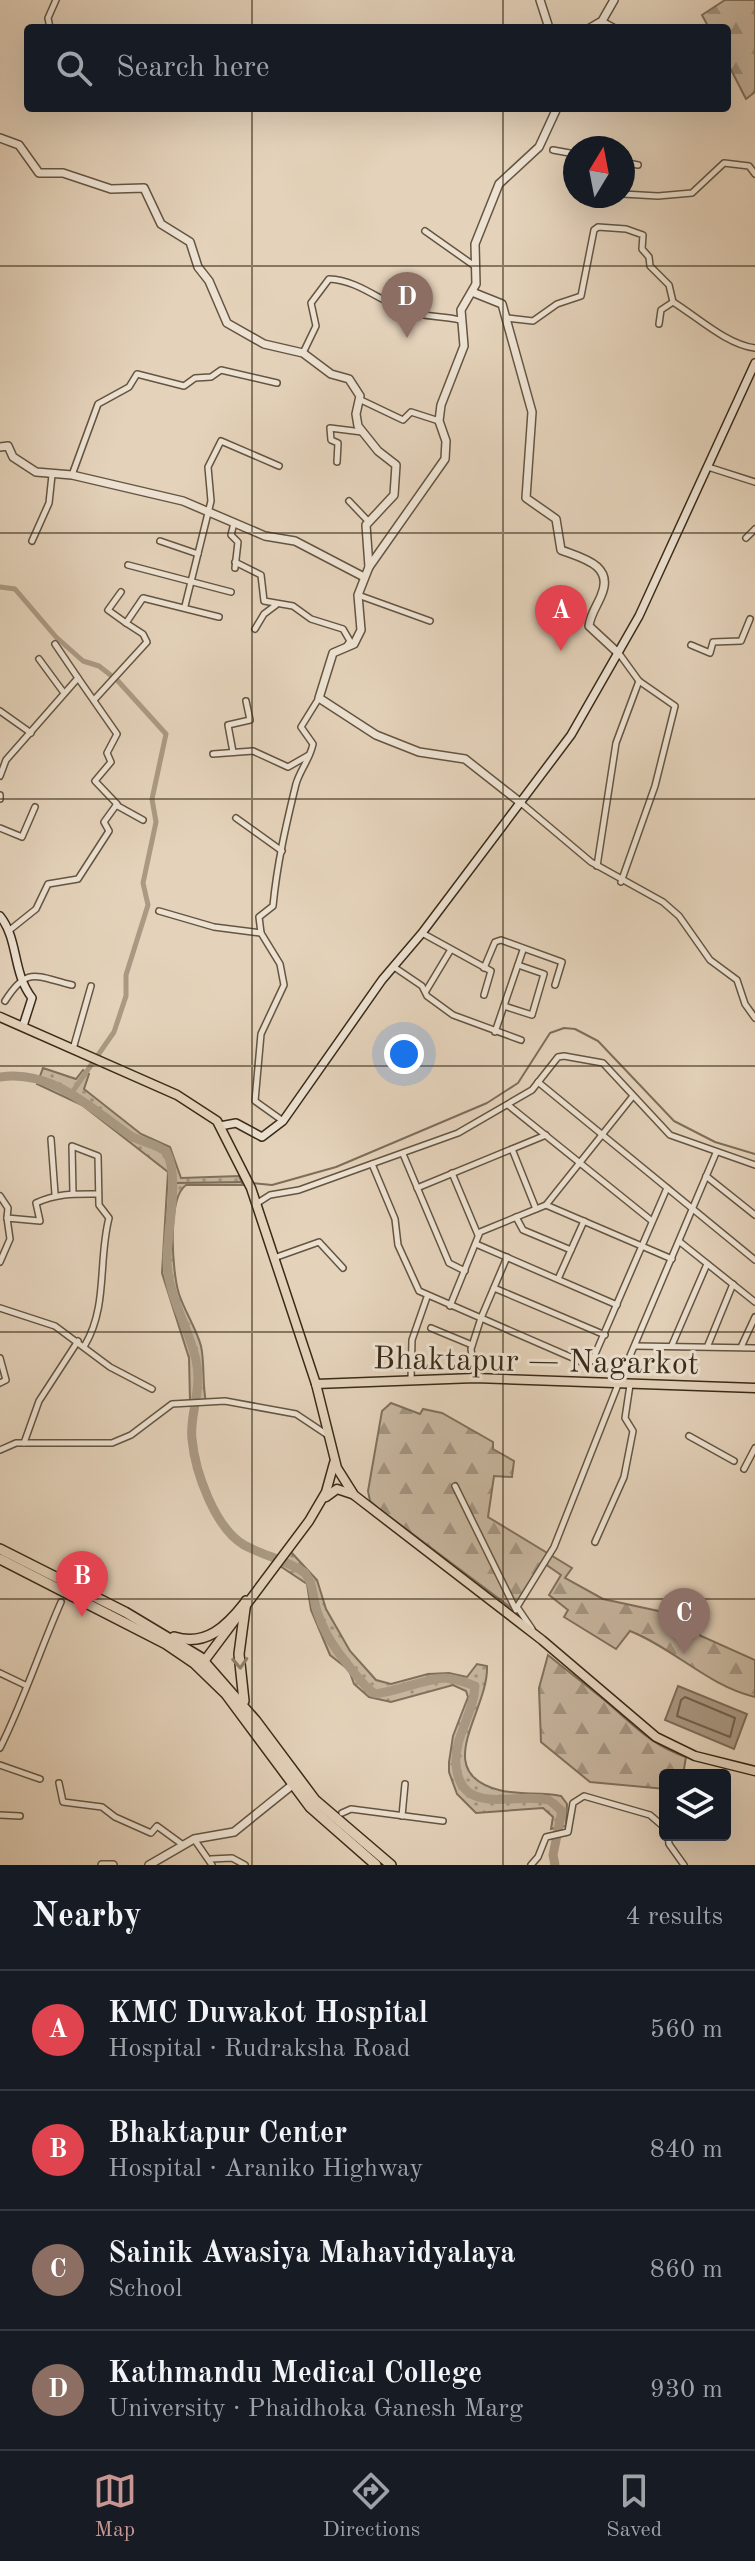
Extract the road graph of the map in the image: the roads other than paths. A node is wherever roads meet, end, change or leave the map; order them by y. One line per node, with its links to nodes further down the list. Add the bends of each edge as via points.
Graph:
1 (56, 0): 5 (street)
2 (540, 0): 6 (street)
3 (614, 0): 4 (street)
4 (602, 21): 7 (street); 8 (street)
5 (49, 24)
6 (548, 24)
7 (597, 24)
8 (608, 24)
9 (555, 112): 20 (street, via 539,147 499,184 475,244)
10 (0, 138): 27 (street, via 20,146 39,173 63,173 111,189 144,188 161,224 190,242 227,323 264,344)
11 (553, 150): 12 (street)
12 (563, 152)
13 (755, 160): 16 (street)
14 (635, 164): 15 (street)
15 (638, 165)
16 (749, 166): 17 (street); 18 (street, via 724,163 688,194)
17 (755, 174)
18 (635, 194)
19 (425, 231): 20 (street)
20 (476, 267): 21 (street)
21 (472, 292): 23 (street, via 499,301); 24 (street, via 463,301)
22 (673, 302): 23 (street, via 669,285 653,272 642,249 643,235 598,227 581,296 533,321); 25 (street, via 661,310); 26 (street, via 709,330)
23 (507, 318): 66 (street, via 532,412 526,498 556,519 561,550 585,557 600,570 605,585 589,626)
24 (460, 320): 27 (street, via 405,310 382,296 329,279 311,303 316,326); 31 (street, via 464,346)
25 (659, 324)
26 (755, 348)
27 (303, 353): 30 (street, via 331,374 349,379)
28 (755, 363): 36 (street)
29 (277, 383): 38 (street, via 221,370 195,378 188,386 137,374 129,387 98,404)
30 (361, 400): 31 (street, via 403,420 411,412); 32 (street, via 356,419)
31 (439, 421): 50 (street, via 445,459)
32 (363, 433): 34 (street, via 330,428 331,440 338,443); 43 (street, via 396,469 394,495)
33 (0, 447): 37 (street, via 8,446 13,457 36,472)
34 (337, 462)
35 (279, 466): 41 (street, via 221,441 207,472)
36 (708, 467): 39 (street); 66 (street)
37 (52, 475): 38 (street); 46 (street, via 49,503)
38 (72, 475): 41 (street, via 169,497)
39 (755, 482)
40 (349, 501): 43 (street)
41 (208, 514): 42 (street); 48 (street)
42 (234, 522): 51 (street, via 265,536 295,541); 56 (street, via 235,565 259,573 264,601)
43 (369, 522): 50 (street)
44 (755, 529): 45 (street)
45 (746, 538)
46 (32, 541)
47 (160, 541): 48 (street)
48 (198, 554): 52 (street)
49 (128, 565): 52 (street)
50 (369, 567): 51 (street)
51 (364, 577): 55 (street)
52 (190, 582): 54 (street); 57 (street)
53 (121, 592): 61 (street, via 108,610)
54 (231, 592)
55 (358, 595): 60 (street); 65 (street, via 361,630)
56 (276, 605): 62 (street); 65 (street, via 293,606 311,619 343,629 350,641)
57 (185, 606): 58 (street); 61 (street, via 143,598)
58 (219, 617)
59 (750, 619): 64 (street, via 741,641 713,642 710,653)
60 (430, 621)
61 (126, 623): 72 (street, via 147,642)
62 (255, 629)
63 (55, 644): 68 (street)
64 (691, 645)
65 (346, 648): 71 (street, via 333,653)
66 (617, 652): 69 (street); 80 (street, via 571,735)
67 (39, 659): 70 (street)
68 (78, 678): 70 (street); 72 (street)
69 (639, 681): 87 (street, via 616,743); 88 (street, via 675,706 655,786)
70 (64, 693): 75 (street)
71 (319, 698): 78 (street, via 300,731 312,740); 80 (street, via 376,735 419,752 465,759)
72 (94, 700): 81 (street, via 117,734 107,753 110,763 95,781)
73 (246, 701): 76 (street, via 250,720 228,725)
74 (0, 711): 75 (street)
75 (31, 733): 79 (street, via 6,760)
76 (233, 752): 77 (street); 78 (street, via 253,751 288,767)
77 (213, 754)
78 (310, 754): 86 (street, via 296,784)
79 (0, 776)
80 (521, 803): 87 (street); 93 (street)
81 (116, 805): 84 (street); 91 (street, via 104,822 109,831 78,879 48,884 36,909)
82 (35, 807): 85 (street, via 22,837)
83 (236, 818): 86 (street)
84 (143, 820)
85 (0, 828)
86 (283, 851): 92 (street, via 276,867 273,906 260,913)
87 (597, 866): 88 (street)
88 (621, 882): 108 (street, via 679,916 710,960 737,980)
89 (159, 911): 92 (street, via 214,927)
90 (0, 916): 91 (street)
91 (11, 929): 99 (street)
92 (261, 933): 116 (street, via 275,952 284,985 261,1034 255,1101)
93 (422, 933): 95 (street); 97 (street)
94 (523, 949): 96 (street); 98 (street, via 497,941); 101 (street, via 562,962)
95 (450, 951): 98 (street); 103 (street)
96 (518, 965): 106 (street); 106 (street, via 544,974 532,1015)
97 (393, 966): 103 (street); 116 (street)
98 (484, 968): 104 (street, via 491,971)
99 (20, 979): 100 (street, via 39,977); 105 (street); 109 (street, via 32,1000)
100 (72, 985)
101 (555, 985)
102 (91, 986): 112 (street)
103 (426, 991): 110 (street, via 453,1015)
104 (484, 995)
105 (5, 1001)
106 (504, 1006): 110 (street)
107 (0, 1017): 109 (main road)
108 (755, 1018)
109 (23, 1026): 112 (main road)
110 (495, 1032): 111 (street)
111 (521, 1040)
112 (73, 1049): 117 (main road, via 177,1095)
113 (538, 1082): 114 (street, via 564,1056 603,1063); 115 (street); 119 (street)
114 (633, 1096): 119 (street); 122 (street, via 665,1132)
115 (508, 1105): 118 (street); 123 (street, via 458,1133)
116 (283, 1121): 117 (street, via 262,1137 236,1123)
117 (220, 1126): 135 (main road)
118 (546, 1135): 121 (street); 124 (street)
119 (601, 1135): 124 (street); 130 (street)
120 (51, 1139): 132 (street)
121 (512, 1149): 127 (street); 137 (street)
122 (716, 1153): 126 (street); 128 (street)
123 (403, 1154): 125 (street); 129 (street)
124 (579, 1162): 136 (street); 143 (street)
125 (372, 1164): 135 (street); 160 (street, via 395,1219 398,1245 419,1291)
126 (755, 1165)
127 (452, 1173): 129 (street); 144 (street)
128 (706, 1176): 138 (street); 139 (street)
129 (417, 1188): 156 (street, via 449,1263)
130 (667, 1188): 138 (street); 143 (street)
131 (73, 1193): 132 (street); 133 (street); 133 (street, via 72,1146 98,1156)
132 (55, 1194): 141 (street, via 36,1203 42,1221)
133 (98, 1194): 170 (street, via 109,1218 102,1290)
134 (0, 1196): 141 (street)
135 (256, 1204): 151 (main road)
136 (546, 1205): 137 (street); 142 (street)
137 (536, 1209): 140 (street)
138 (693, 1210): 145 (street); 150 (street)
139 (755, 1215)
140 (516, 1217): 144 (street); 148 (street, via 523,1230)
141 (7, 1218): 153 (street, via 10,1239)
142 (584, 1221): 147 (street); 148 (street)
143 (652, 1221): 147 (street)
144 (479, 1236): 146 (street)
145 (680, 1242): 152 (street); 154 (street)
146 (476, 1244): 149 (street); 156 (street)
147 (642, 1246): 152 (street); 162 (street)
148 (571, 1250): 157 (street)
149 (507, 1257): 157 (street); 159 (street)
150 (754, 1257)
151 (274, 1258): 155 (street, via 319,1242); 183 (main road)
152 (672, 1259): 175 (street)
153 (0, 1262)
154 (707, 1264): 158 (street); 172 (street)
155 (343, 1268)
156 (465, 1271): 163 (street)
157 (558, 1279): 162 (street)
158 (733, 1284): 161 (street); 173 (street)
159 (494, 1288): 166 (street); 168 (street)
160 (427, 1297): 163 (street); 180 (street, via 412,1340)
161 (755, 1302)
162 (617, 1305): 168 (street)
163 (450, 1306): 166 (street)
164 (0, 1308): 169 (street, via 43,1320)
165 (755, 1317): 174 (street)
166 (481, 1318): 171 (street); 178 (street, via 582,1362)
167 (431, 1328): 171 (street)
168 (605, 1335): 178 (street)
169 (78, 1341): 170 (street); 189 (street, via 39,1401)
170 (85, 1345): 186 (street, via 110,1367)
171 (472, 1345): 179 (street)
172 (672, 1345): 173 (street); 175 (street)
173 (708, 1345): 174 (street)
174 (742, 1345): 176 (street)
175 (635, 1346): 181 (street)
176 (755, 1348)
177 (0, 1358): 182 (street, via 6,1380)
178 (592, 1360): 181 (street)
179 (475, 1378): 180 (main road, Bhaktapur — Nagarkot); 181 (main road, Bhaktapur — Nagarkot)
180 (411, 1380): 183 (main road, Bhaktapur — Nagarkot)
181 (619, 1381): 184 (main road, Bhaktapur — Nagarkot); 205 (street, via 554,1547)
182 (0, 1383)
183 (316, 1384): 187 (main road)
184 (630, 1385): 185 (main road, Bhaktapur — Nagarkot); 200 (street, via 625,1418 633,1431 625,1472)
185 (755, 1388)
186 (152, 1389)
187 (330, 1436): 189 (street, via 296,1414 225,1401 168,1406 112,1443); 192 (main road)
188 (689, 1436): 193 (street)
189 (24, 1443): 191 (street)
190 (755, 1448): 194 (street)
191 (0, 1450)
192 (335, 1459): 195 (main road); 197 (main road)
193 (734, 1461)
194 (744, 1469)
195 (345, 1483): 197 (main road, via 335,1480); 198 (main road)
196 (455, 1486): 205 (street)
197 (328, 1488): 199 (main road)
198 (354, 1495): 199 (main road, via 337,1489); 206 (main road)
199 (320, 1503): 203 (main road)
200 (595, 1542)
201 (0, 1549): 207 (highway)
202 (0, 1559): 209 (highway)
203 (246, 1601): 207 (highway, via 212,1635 180,1639); 209 (main road); 212 (highway, one-way to 212, via 239,1644 241,1691)
204 (61, 1602): 211 (street)
205 (517, 1607): 206 (street); 208 (street)
206 (511, 1617): 208 (main road)
207 (160, 1631): 209 (highway)
208 (542, 1640): 217 (main road, via 656,1737 695,1756)
209 (201, 1664): 212 (highway); 220 (highway)
210 (0, 1673): 211 (street)
211 (25, 1685): 214 (street)
212 (256, 1721): 220 (highway)
213 (0, 1734): 214 (street)
214 (8, 1738): 215 (street)
215 (0, 1748)
216 (0, 1765): 218 (street)
217 (755, 1771)
218 (40, 1779)
219 (59, 1783): 230 (street, via 63,1802 102,1807 151,1833 157,1826)
220 (294, 1783): 228 (street, via 234,1832); 236 (highway, via 329,1826); 237 (highway)
221 (405, 1784): 225 (street)
222 (342, 1813): 225 (street, via 351,1809)
223 (0, 1815): 224 (street)
224 (20, 1816)
225 (402, 1816): 226 (street)
226 (443, 1821)
227 (659, 1823): 238 (street, via 650,1815 584,1796 573,1803 568,1832 546,1837)
228 (194, 1839): 230 (street); 231 (street)
229 (669, 1841): 239 (street)
230 (183, 1845): 234 (street)
231 (212, 1862): 235 (street, via 232,1858)
232 (102, 1865): 233 (street)
233 (113, 1865)
234 (149, 1865)
235 (245, 1865)
236 (376, 1865)
237 (391, 1865)
238 (531, 1865)
239 (684, 1865)

